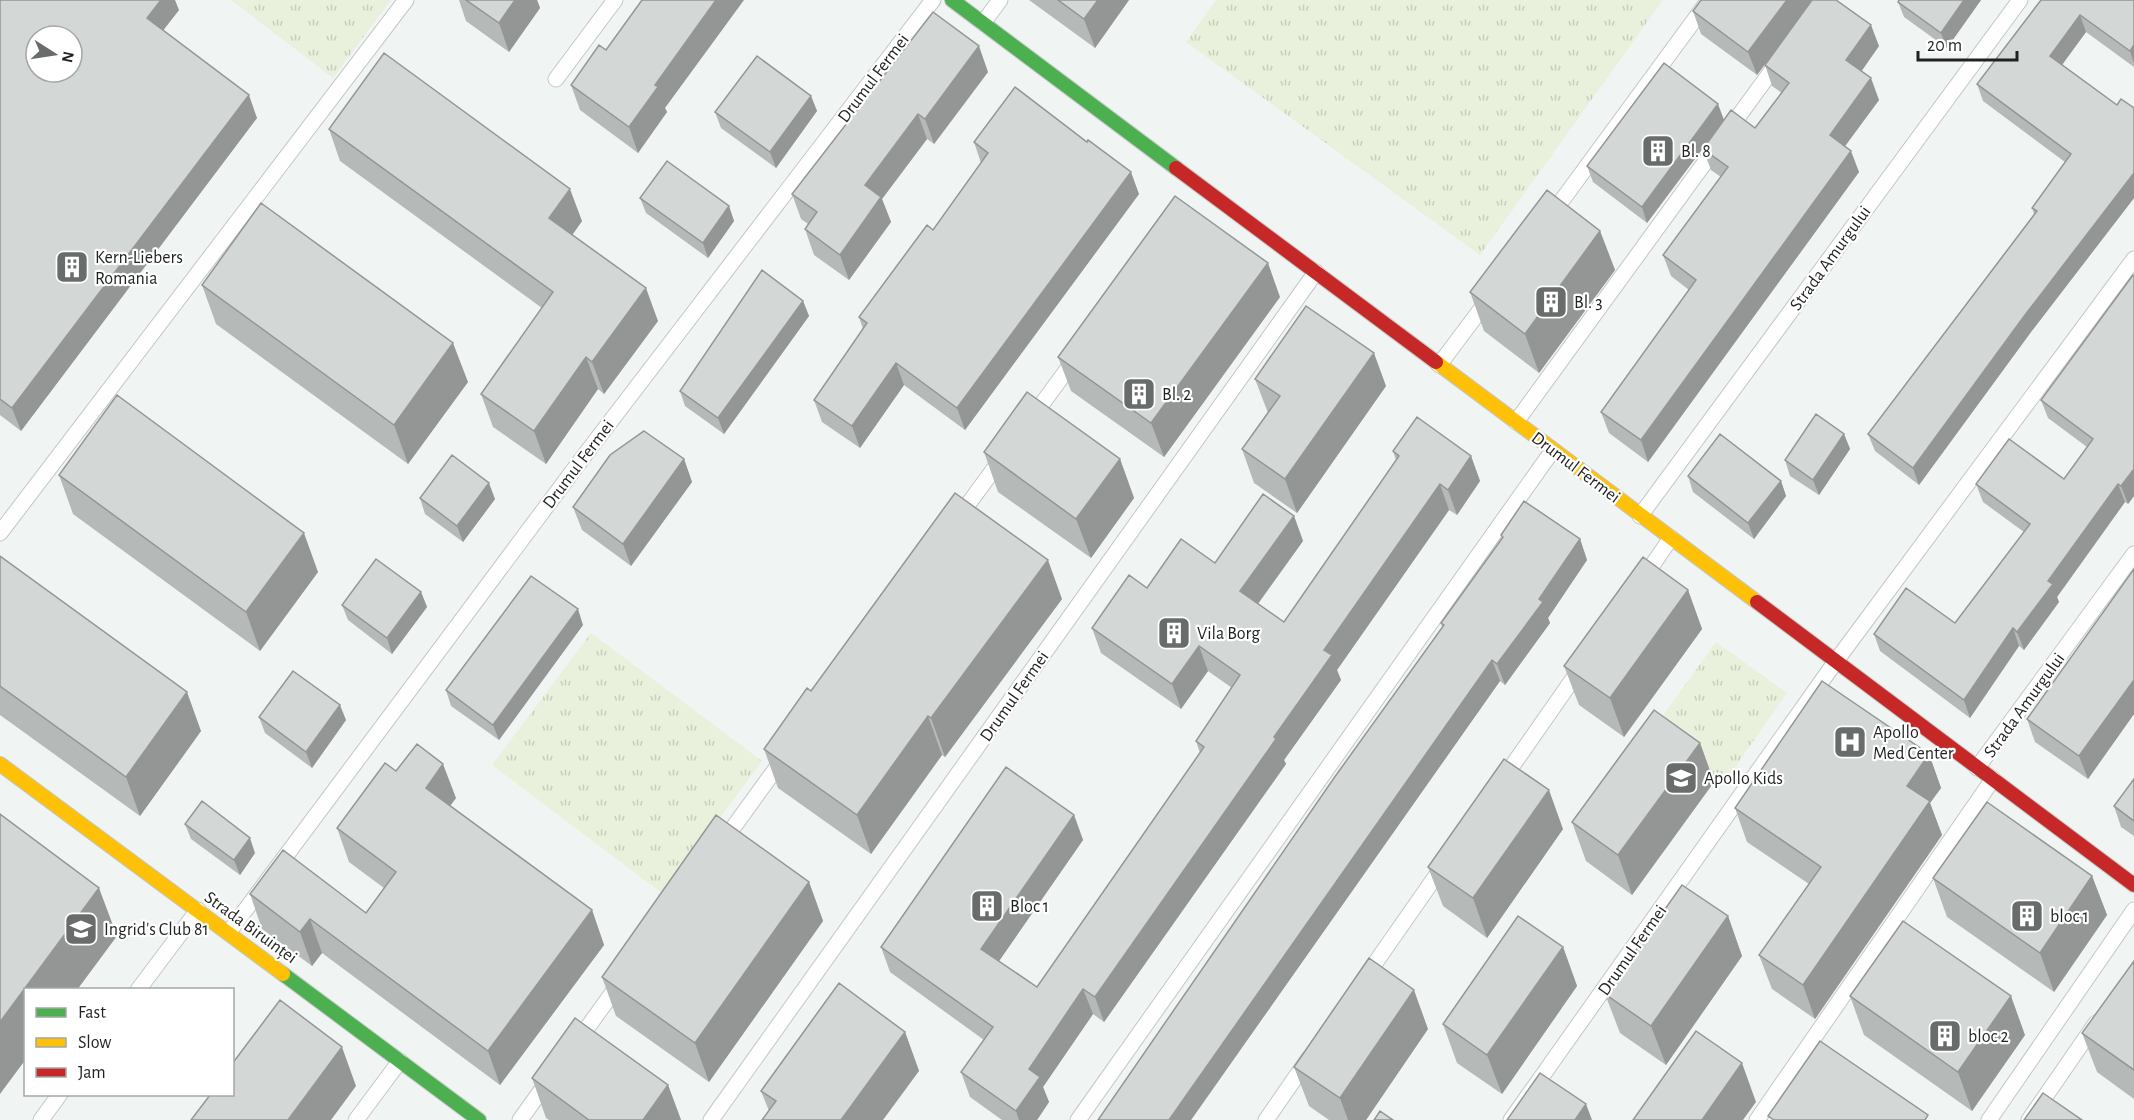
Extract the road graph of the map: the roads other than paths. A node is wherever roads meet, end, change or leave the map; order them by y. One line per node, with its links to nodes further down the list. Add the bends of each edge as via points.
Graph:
1 (406, 0): 24 (lane)
2 (615, 0): 10 (lane)
3 (933, 0): 41 (lane, Drumul Fermei, via 584,456)
4 (952, 0): 8 (street, Drumul Fermei)
5 (1000, 0): 8 (lane)
6 (1709, 0): 13 (lane)
7 (2020, 0): 23 (lane, Strada Amurgului)
8 (983, 23): 11 (street, Drumul Fermei)
9 (1788, 48): 19 (lane)
10 (556, 79)
11 (1200, 186): 12 (lane); 15 (street, Drumul Fermei)
12 (1189, 202)
13 (1543, 227)
14 (2134, 259): 30 (lane)
15 (1316, 272): 18 (street, Drumul Fermei); 53 (lane, Drumul Fermei)
16 (1501, 282): 18 (lane)
17 (1088, 341): 20 (lane)
18 (1439, 365): 19 (street, Drumul Fermei)
19 (1516, 422): 22 (street, Drumul Fermei)
20 (1024, 428)
21 (1010, 447): 25 (lane)
22 (1553, 450): 23 (street, Drumul Fermei); 54 (lane)
23 (1640, 516): 26 (street, Drumul Fermei)
24 (0, 533)
25 (947, 533)
26 (1671, 538): 28 (lane); 30 (street, Drumul Fermei)
27 (2134, 554): 33 (lane, Strada Amurgului)
28 (1630, 597)
29 (1590, 655): 35 (lane)
30 (1836, 662): 33 (street, Drumul Fermei); 56 (lane, Drumul Fermei)
31 (793, 745): 37 (lane)
32 (0, 764): 39 (street, Strada Biruinței)
33 (1977, 768): 34 (street, Drumul Fermei)
34 (1993, 779): 38 (street, Drumul Fermei); 57 (lane)
35 (1496, 791)
36 (1455, 849): 44 (lane)
37 (716, 851)
38 (2134, 885)
39 (198, 910): 41 (street, Strada Biruinței); 43 (lane)
40 (2134, 910): 58 (lane)
41 (229, 932): 47 (street, Strada Biruinței)
42 (632, 966): 52 (lane)
43 (140, 988)
44 (1354, 994)
45 (2108, 1006): 59 (lane)
46 (1320, 1042): 55 (lane)
47 (400, 1060): 50 (lane); 51 (street, Strada Biruinței)
48 (59, 1096): 49 (lane)
49 (41, 1120)
50 (356, 1120)
51 (479, 1120)
52 (520, 1120)
53 (711, 1120)
54 (1078, 1120)
55 (1266, 1120)
56 (1511, 1120)
57 (1757, 1120)
58 (1989, 1120)
59 (2029, 1120)

